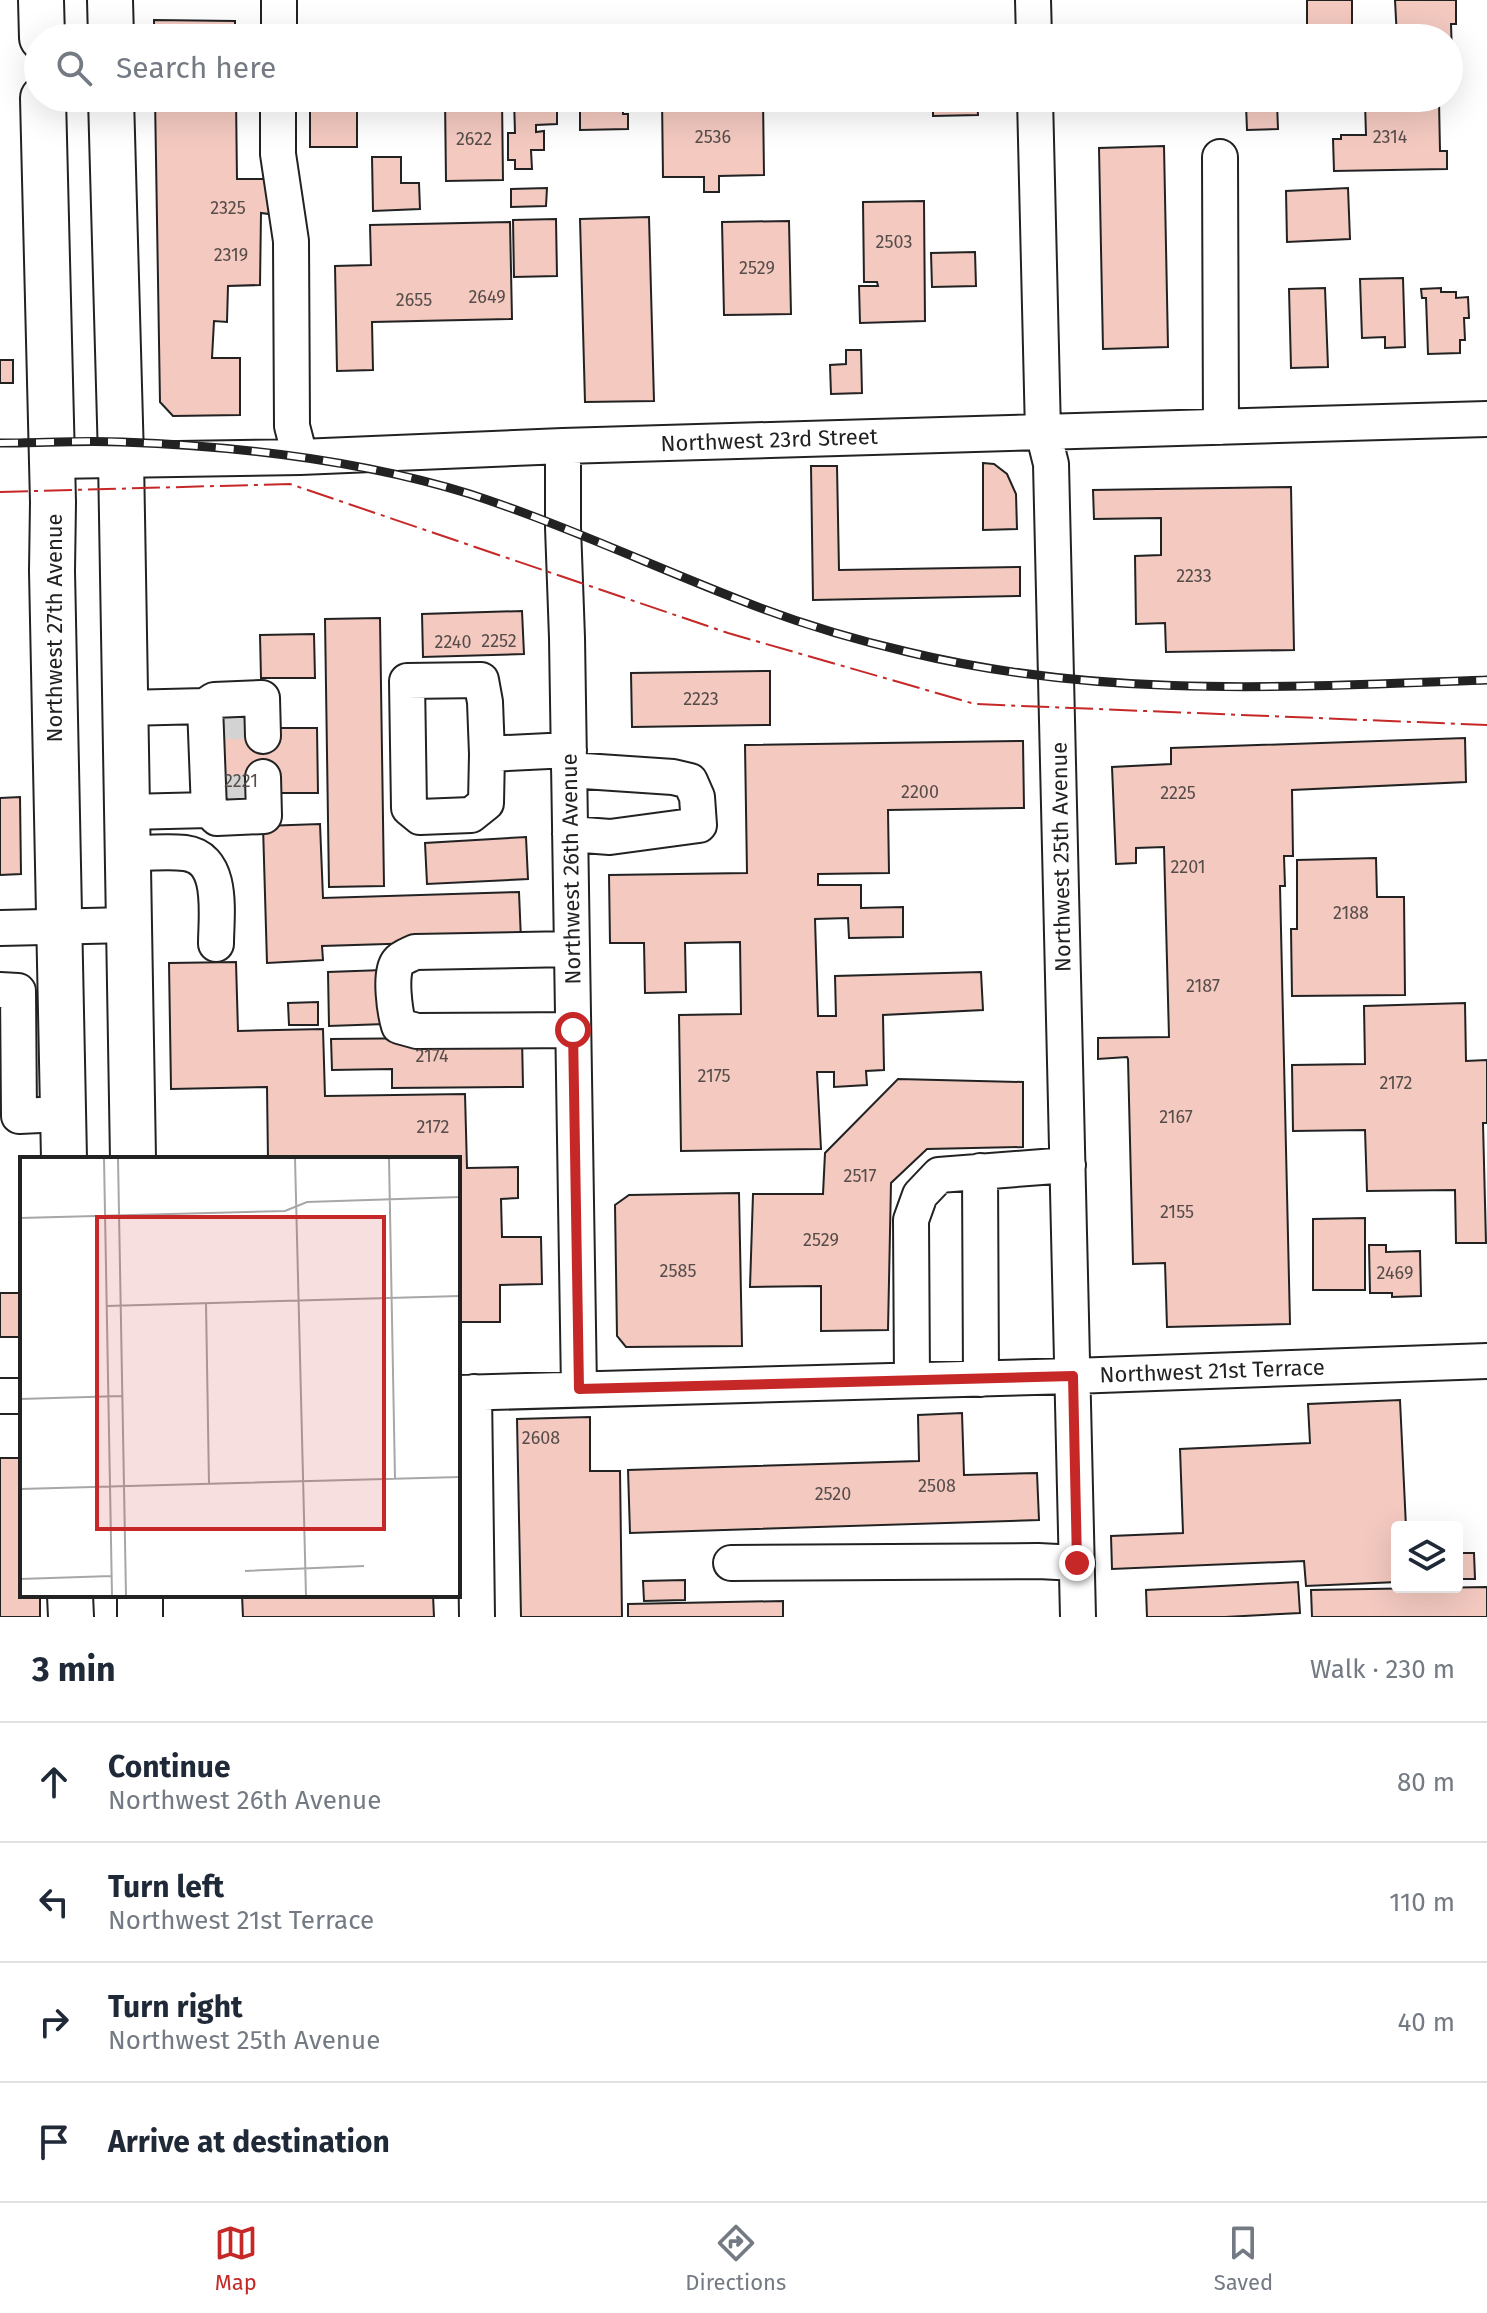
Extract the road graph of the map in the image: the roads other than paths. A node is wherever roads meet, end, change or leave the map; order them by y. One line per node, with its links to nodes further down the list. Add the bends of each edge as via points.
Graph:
1 (41, 0): 5 (highway)
2 (110, 0): 6 (highway)
3 (279, 0): 7 (street)
4 (1033, 0): 8 (street)
5 (42, 24)
6 (111, 24)
7 (279, 24)
8 (1034, 24)
9 (43, 112): 20 (highway, Northwest 27th Avenue)
10 (111, 112): 19 (highway)
11 (278, 112): 18 (street, via 278,154 291,241 292,426)
12 (1035, 112): 16 (street, Northwest 25th Avenue)
13 (1220, 157): 15 (street)
14 (1487, 419): 15 (street, Northwest 23rd Street)
15 (1221, 427): 16 (street, Northwest 23rd Street)
16 (1043, 432): 17 (street, Northwest 23rd Street); 41 (street, Northwest 25th Avenue, via 1051,464)
17 (563, 446): 18 (street, Northwest 23rd Street); 25 (street, Northwest 26th Avenue)
18 (300, 457): 19 (street, Northwest 23rd Street)
19 (121, 458): 20 (street, Northwest 23rd Street); 21 (highway)
20 (51, 461): 31 (highway, Northwest 27th Avenue)
21 (125, 708): 22 (street); 28 (highway)
22 (209, 717): 23 (street, via 214,700 262,698); 27 (street)
23 (259, 727)
24 (487, 754): 25 (street)
25 (569, 760): 29 (street, Northwest 26th Avenue); 29 (street, via 690,781 699,825 610,837)
26 (259, 787): 27 (street, via 264,816 217,818)
27 (211, 798): 28 (street)
28 (128, 833): 30 (highway); 33 (street, via 204,861 215,878)
29 (570, 834): 34 (street, Northwest 26th Avenue)
30 (129, 925): 31 (street); 40 (highway)
31 (60, 927): 32 (street); 37 (highway, Northwest 27th Avenue)
32 (0, 928)
33 (216, 944)
34 (572, 949): 36 (street, Northwest 26th Avenue); 36 (street, via 415,952 394,969 399,1026 417,1031)
35 (0, 990): 38 (street, via 18,991)
36 (573, 1030): 47 (street, Northwest 26th Avenue)
37 (62, 1114): 38 (street); 39 (highway, Northwest 27th Avenue)
38 (10, 1116)
39 (64, 1157)
40 (133, 1157)
41 (1068, 1165): 42 (street); 44 (street, Northwest 25th Avenue)
42 (980, 1171): 45 (street); 46 (street, via 939,1175 920,1195 911,1220)
43 (1487, 1361): 44 (street, Northwest 21st Terrace)
44 (1073, 1376): 45 (street, Northwest 21st Terrace); 50 (street, Northwest 25th Avenue)
45 (981, 1379): 46 (street, Northwest 21st Terrace)
46 (912, 1380): 47 (street, Northwest 21st Terrace)
47 (579, 1389): 48 (street, Northwest 21st Terrace)
48 (466, 1393): 53 (street)
49 (731, 1563): 50 (street)
50 (1077, 1563): 54 (street, Northwest 25th Avenue)
51 (70, 1597): 52 (highway)
52 (71, 1617)
53 (477, 1617)
54 (1078, 1617)

